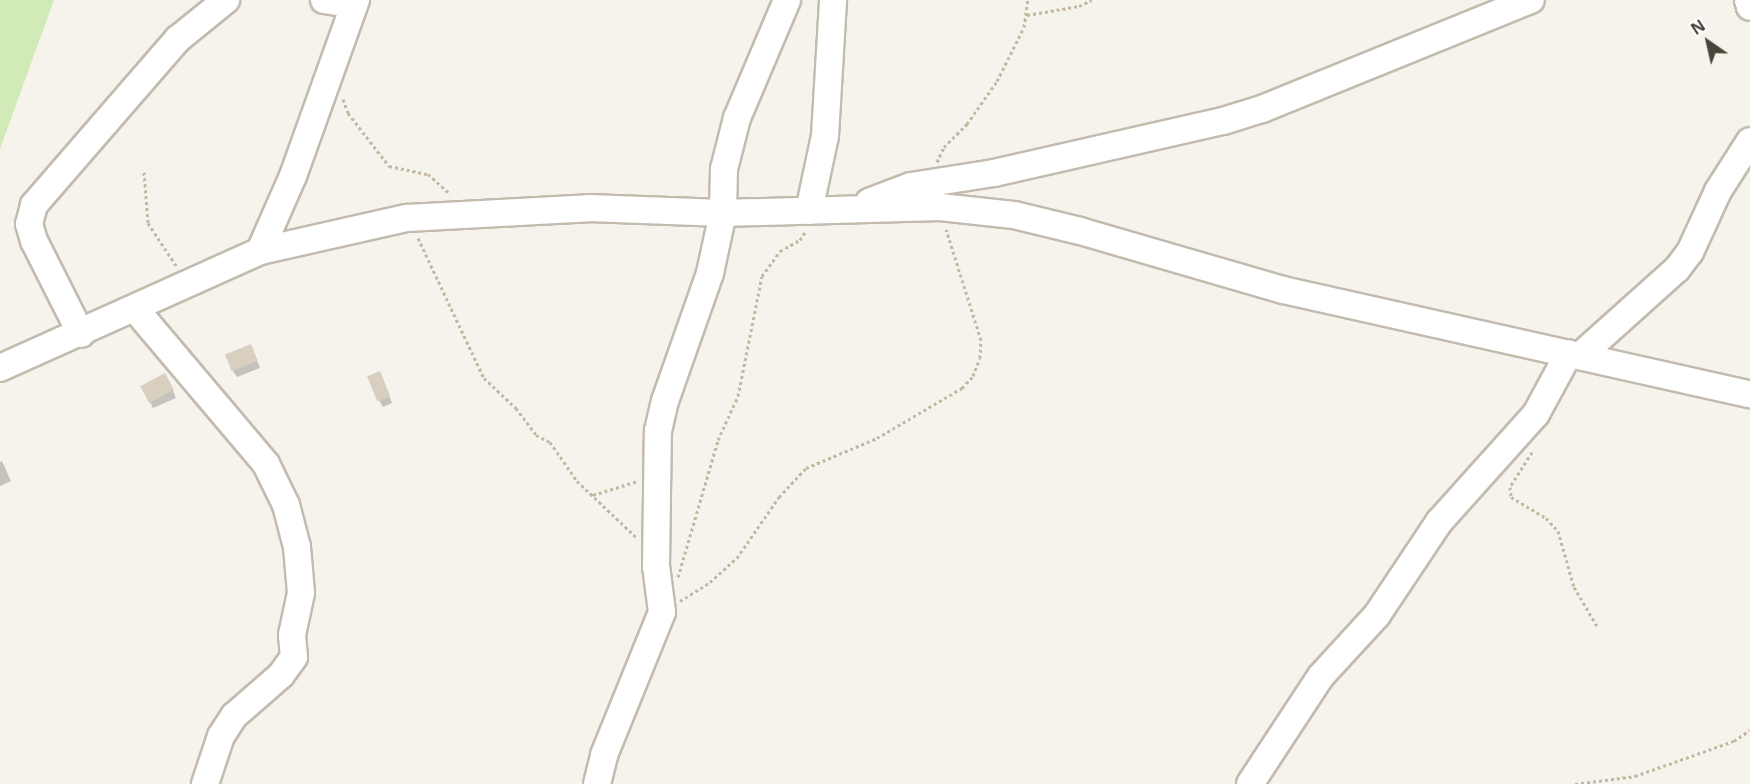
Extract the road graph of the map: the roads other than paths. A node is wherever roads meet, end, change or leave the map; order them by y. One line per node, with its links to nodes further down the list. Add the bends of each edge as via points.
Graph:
1 (226, 0): 15 (street, via 178,39 34,205 29,224 34,241)
2 (324, 0): 7 (street)
3 (786, 0): 12 (street, via 736,118 724,169)
4 (833, 0): 11 (street, via 825,136)
5 (1531, 0): 10 (street, via 1262,109 1223,121 994,173 934,182)
6 (1748, 0): 8 (street)
7 (355, 3): 13 (street, via 293,176)
8 (1750, 7)
9 (1750, 141): 16 (street, via 1718,191 1690,252 1677,269)
10 (858, 207): 11 (street); 16 (street, via 940,207 1014,215 1283,290)
11 (808, 211): 12 (street)
12 (723, 213): 13 (street, via 589,208 463,213 407,218); 20 (street, via 697,320 665,401 658,430 656,566 663,603 604,755)
13 (260, 251): 14 (street)
14 (136, 310): 15 (street); 19 (street, via 266,464 286,505 297,547 301,593 292,635 294,657 281,675 234,716 221,736)
15 (81, 334): 17 (street)
16 (1575, 354): 18 (street); 21 (street, via 1536,414 1439,522 1377,615 1321,676)
17 (0, 368)
18 (1750, 394)
19 (205, 784)
20 (597, 784)
21 (1250, 784)

